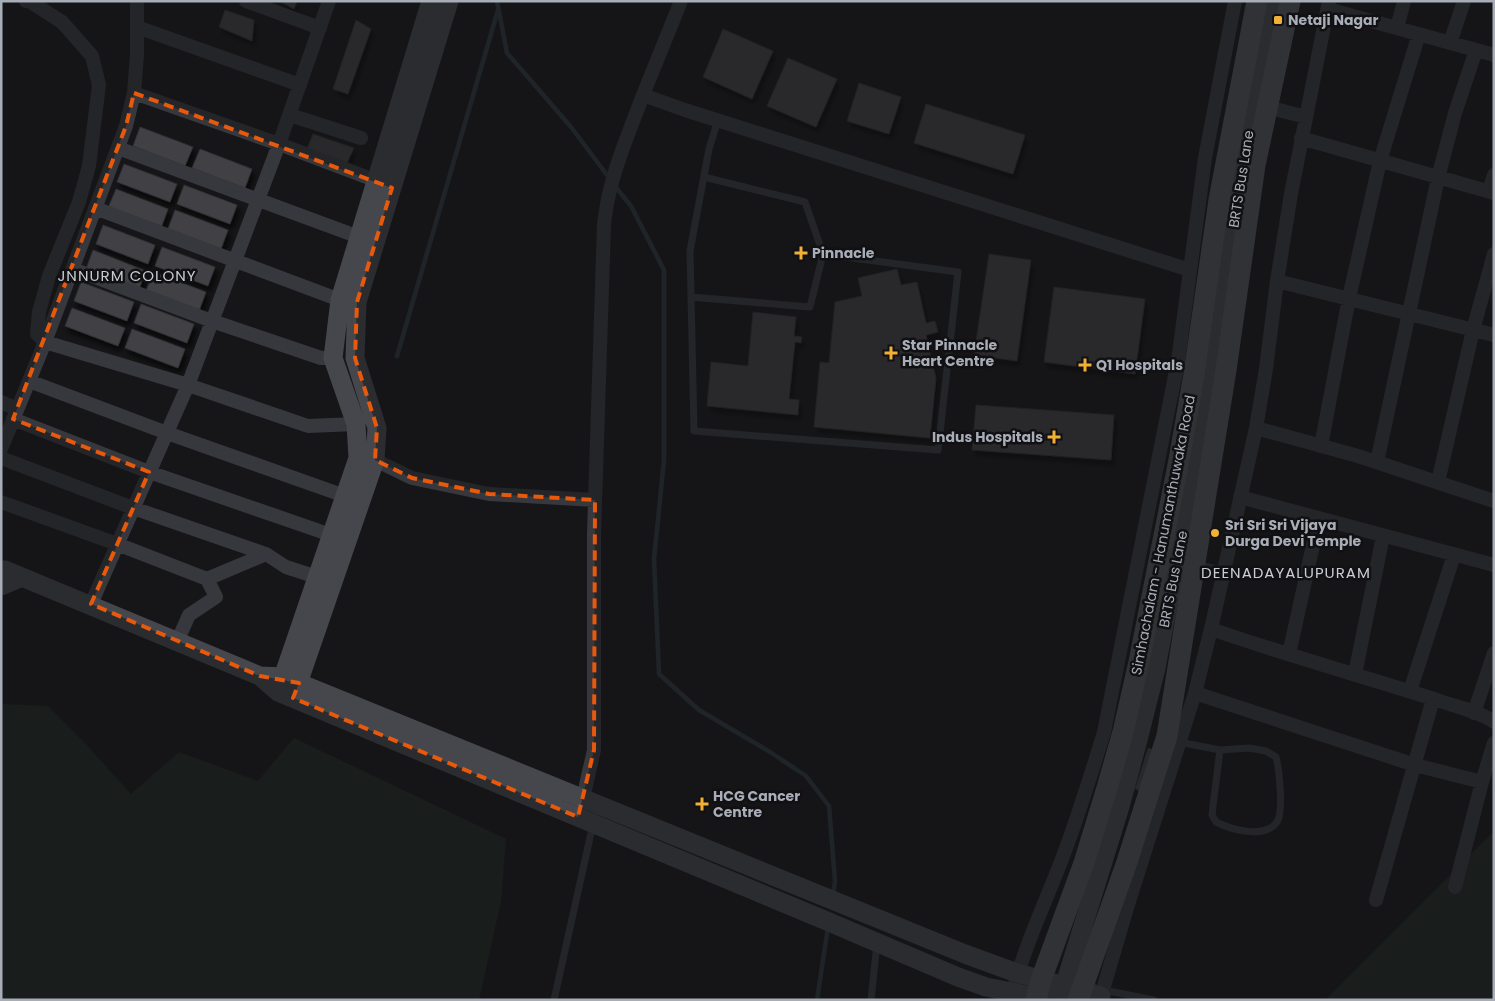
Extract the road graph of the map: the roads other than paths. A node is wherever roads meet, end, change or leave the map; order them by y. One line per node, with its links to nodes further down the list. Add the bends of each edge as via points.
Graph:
1 (26, 1): 55 (street, via 62,22 92,56 99,86 89,166 39,312 37,334)
2 (137, 1): 15 (street)
3 (246, 1): 16 (street)
4 (329, 1): 16 (street)
5 (431, 1): 37 (street)
6 (449, 1): 37 (street)
7 (681, 1): 24 (street)
8 (1235, 1): 46 (street, via 1205,158)
9 (1257, 1): 114 (main road, Simhachalam - Hanumanthuwaka Road, via 1218,200 1194,374 1139,662 1107,788)
10 (1274, 1): 115 (street, BRTS Bus Lane, via 1242,161 1212,370 1156,668)
11 (1290, 1): 25 (main road)
12 (1404, 1): 17 (street)
13 (1464, 1): 19 (street)
14 (1329, 5): 17 (street); 27 (street)
15 (137, 27): 22 (street); 23 (street)
16 (320, 28): 22 (street)
17 (1397, 28): 18 (street)
18 (1419, 34): 19 (street); 33 (street)
19 (1450, 43): 20 (street)
20 (1476, 50): 21 (street); 36 (street)
21 (1494, 54)
22 (300, 85): 26 (street)
23 (134, 93): 31 (street); 32 (street)
24 (642, 95): 28 (street); 73 (street, via 606,204)
25 (1267, 107): 27 (street); 84 (main road, via 1255,165 1226,370)
26 (290, 115): 29 (street); 31 (street)
27 (1306, 116): 30 (street)
28 (718, 120): 35 (lane); 46 (street)
29 (361, 138)
30 (1301, 138): 33 (street); 47 (street)
31 (279, 144): 37 (street); 39 (street)
32 (118, 148): 39 (street); 40 (street)
33 (1380, 161): 36 (street); 49 (street)
34 (1494, 175): 38 (street)
35 (704, 177): 42 (lane, via 805,202); 48 (lane, via 690,251)
36 (1438, 178): 38 (street); 51 (street)
37 (384, 184): 41 (street); 67 (street, via 357,302 355,358 377,428)
38 (1491, 192)
39 (258, 201): 41 (street); 44 (street)
40 (95, 208): 44 (street); 45 (street)
41 (359, 237): 50 (street)
42 (823, 254): 48 (lane, via 810,307); 48 (lane, via 958,272 938,450 694,431)
43 (1494, 254): 53 (street)
44 (235, 261): 50 (street); 52 (street)
45 (73, 269): 52 (street); 55 (street)
46 (1190, 270): 113 (street, via 1178,361 1104,732 1084,797)
47 (1276, 281): 49 (street); 62 (street)
48 (691, 297)
49 (1349, 298): 51 (street); 64 (street)
50 (340, 300): 56 (street)
51 (1410, 314): 53 (street); 68 (street)
52 (212, 321): 56 (street, via 321,358); 58 (street)
53 (1473, 330): 54 (street); 70 (street)
54 (1494, 335)
55 (45, 342): 57 (street); 58 (street)
56 (333, 358): 61 (street)
57 (29, 381): 60 (street); 63 (street)
58 (188, 385): 61 (street, via 308,426); 63 (street)
59 (1, 402): 60 (street)
60 (15, 414): 65 (street); 69 (street)
61 (356, 424): 71 (street, via 358,458)
62 (1256, 428): 64 (street); 72 (street)
63 (167, 433): 69 (street); 71 (street)
64 (1321, 446): 68 (street)
65 (1, 449)
66 (1, 458): 76 (street)
67 (375, 460): 73 (street, via 412,478 489,494); 97 (street)
68 (1378, 462): 70 (street)
69 (150, 472): 76 (street); 78 (street)
70 (1438, 482): 74 (street)
71 (345, 496): 78 (street)
72 (1240, 497): 77 (street); 86 (street)
73 (595, 500): 108 (street, via 594,750)
74 (1494, 501)
75 (1, 502): 80 (street)
76 (133, 508): 80 (street); 81 (street)
77 (1319, 518): 79 (street); 95 (street)
78 (331, 535): 88 (street)
79 (1383, 536): 82 (street); 96 (street)
80 (117, 544): 89 (street); 91 (street)
81 (266, 554): 88 (street, via 286,567); 89 (street)
82 (1454, 555): 83 (street); 98 (street)
83 (1494, 565)
84 (1193, 567): 86 (street); 115 (main road, via 1167,736 1126,862)
85 (1, 570): 87 (street)
86 (1224, 574): 92 (street)
87 (22, 577): 90 (street); 91 (street)
88 (317, 577): 97 (street)
89 (207, 579): 93 (street, via 216,597 189,615)
90 (1, 586)
91 (90, 604): 93 (street)
92 (1211, 629): 95 (street); 99 (street)
93 (178, 642): 97 (street)
94 (1494, 653): 101 (street)
95 (1289, 654): 96 (street)
96 (1355, 674): 98 (street)
97 (288, 688): 108 (street); 109 (street)
98 (1410, 691): 100 (street)
99 (1195, 693): 103 (street); 106 (street)
100 (1433, 699): 101 (street); 106 (street)
101 (1474, 712): 102 (street)
102 (1494, 722)
103 (1179, 742): 105 (lane); 116 (street)
104 (1494, 743): 107 (street)
105 (1220, 750): 105 (lane, via 1249,748 1266,751 1276,757 1280,815 1277,823 1256,832 1216,822 1212,815)
106 (1415, 764): 107 (street); 111 (street)
107 (1482, 782): 110 (street)
108 (583, 798): 109 (street); 113 (street)
109 (585, 820): 112 (street); 118 (lane)
110 (1455, 887)
111 (1376, 900)
112 (877, 942): 117 (street); 119 (lane)
113 (1017, 973): 114 (street); 117 (street)
114 (1041, 994): 115 (street); 117 (street)
115 (1070, 994): 116 (street)
116 (1101, 995): 120 (lane)
117 (1012, 996)
118 (554, 1000)
119 (871, 1000)
120 (1154, 1000)

